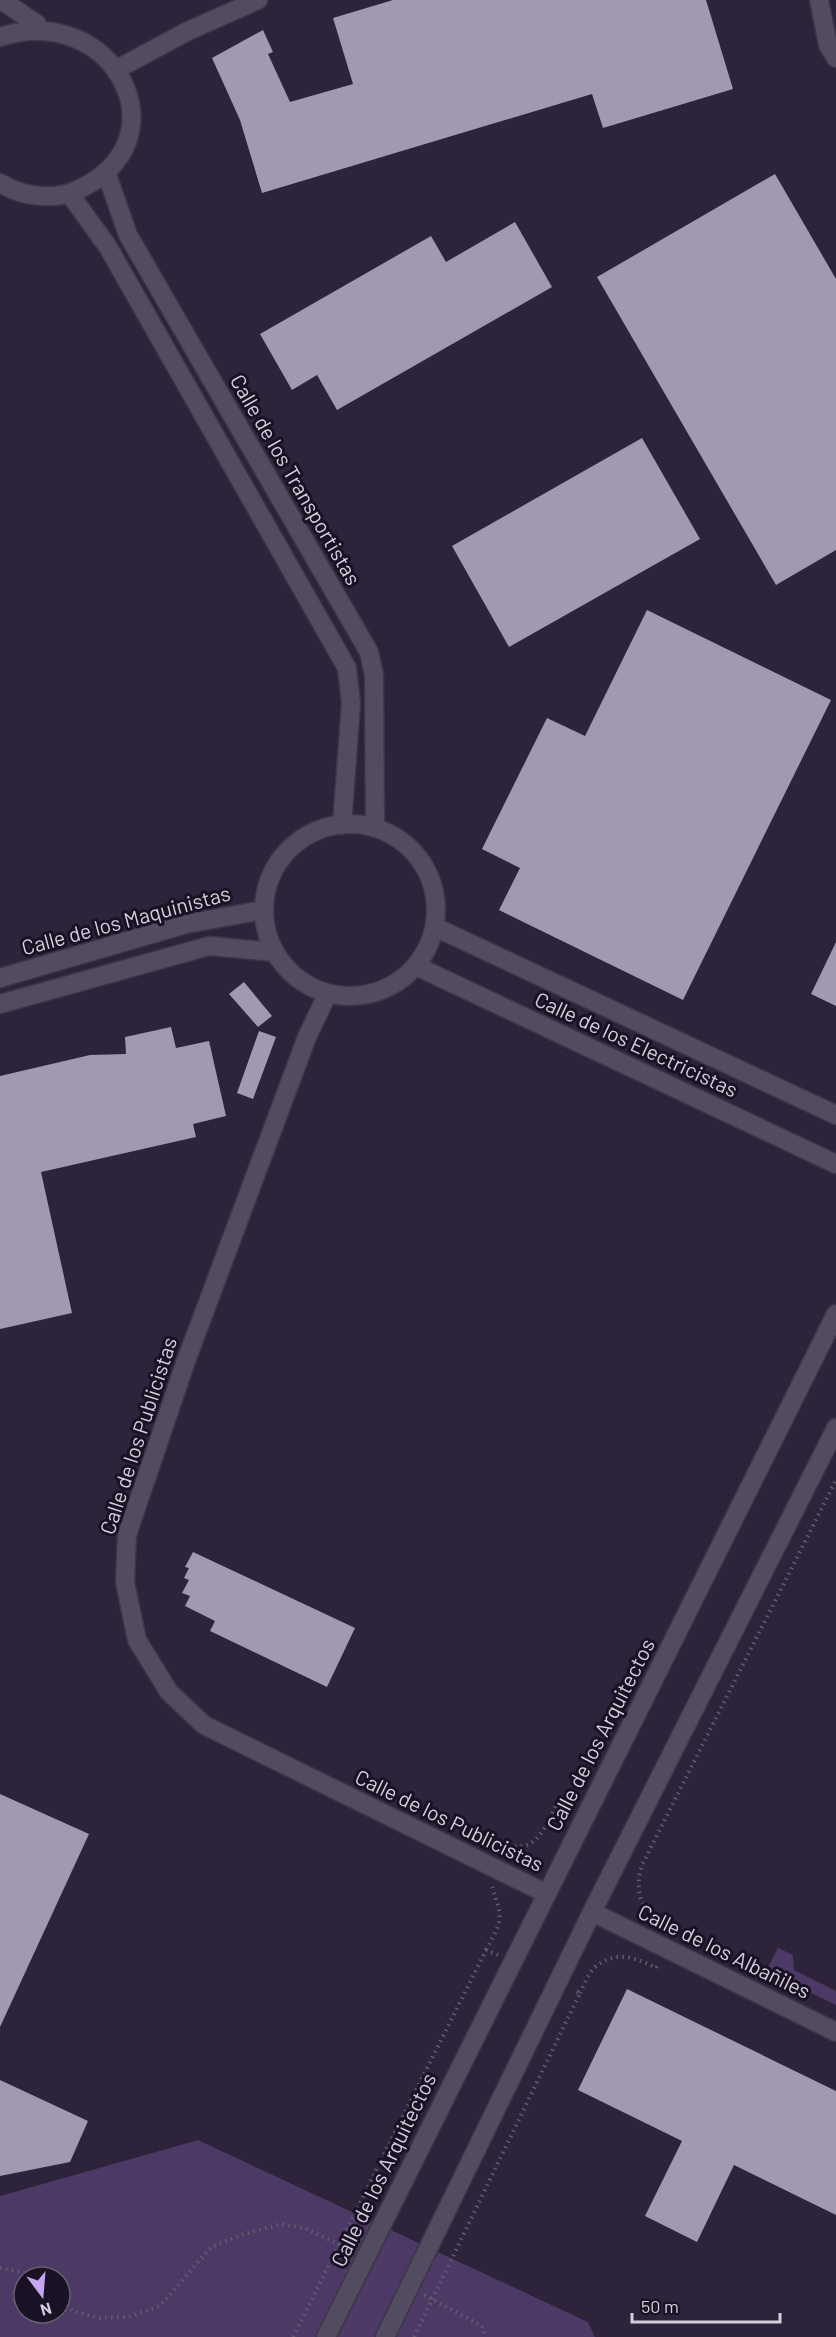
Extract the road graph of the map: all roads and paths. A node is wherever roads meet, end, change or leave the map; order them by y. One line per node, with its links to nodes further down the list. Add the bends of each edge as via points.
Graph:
1 (1, 0): 4 (street)
2 (258, 0): 7 (street)
3 (819, 0): 6 (street, via 828,45)
4 (38, 24): 5 (street); 7 (street, via 62,25 85,33 105,47)
5 (0, 37)
6 (836, 58)
7 (120, 67): 8 (street, via 130,93 131,122 123,148)
8 (106, 172): 10 (street); 12 (street, Calle de los Transportistas, via 128,235 369,652 374,675)
9 (0, 183): 10 (street, via 41,196)
10 (69, 193): 11 (street, via 108,247 347,668 351,703)
11 (342, 825): 12 (street); 13 (street, via 317,831 284,856 268,885)
12 (375, 828): 14 (street, via 398,838 417,855 430,877 436,902)
13 (264, 910): 15 (street); 17 (street, Calle de los Maquinistas, via 186,924)
14 (435, 927): 16 (street); 20 (street, Calle de los Electricistas)
15 (275, 952): 18 (street, via 307,984); 19 (street, via 210,946)
16 (416, 966): 18 (street, via 398,982 376,992 352,996); 21 (street, Calle de los Electricistas)
17 (0, 978)
18 (328, 993): 28 (street, Calle de los Publicistas, via 304,1046 186,1361 127,1535 124,1582 137,1640 169,1692 204,1725)
19 (0, 1004)
20 (836, 1115)
21 (836, 1164)
22 (836, 1314): 25 (street, Calle de los Arquitectos)
23 (836, 1428): 26 (street)
24 (836, 1480): 27 (path)
25 (585, 1818): 28 (path, via 557,1804 543,1834 532,1843 512,1848 478,1837); 30 (street, Calle de los Arquitectos)
26 (629, 1840): 27 (path); 31 (street)
27 (650, 1850): 32 (path, via 638,1879 639,1893 643,1908)
28 (469, 1856): 30 (street, Calle de los Publicistas)
29 (491, 1886): 34 (path, via 501,1912 500,1924)
30 (547, 1894): 37 (street, Calle de los Arquitectos)
31 (592, 1912): 33 (street, Calle de los Albañiles); 38 (street)
32 (659, 1925)
33 (666, 1948): 35 (path, via 656,1968 629,1956 605,1962 593,1969); 36 (street, Calle de los Albañiles)
34 (486, 1950)
35 (580, 1993)
36 (836, 2032)
37 (366, 2257): 39 (path, via 304,2228 281,2224 212,2247 159,2306 128,2317 99,2318); 40 (street, Calle de los Arquitectos)
38 (409, 2288): 41 (street); 42 (path, via 473,2320 482,2326)
39 (72, 2311)
40 (326, 2337)
41 (385, 2337)
42 (486, 2337)

